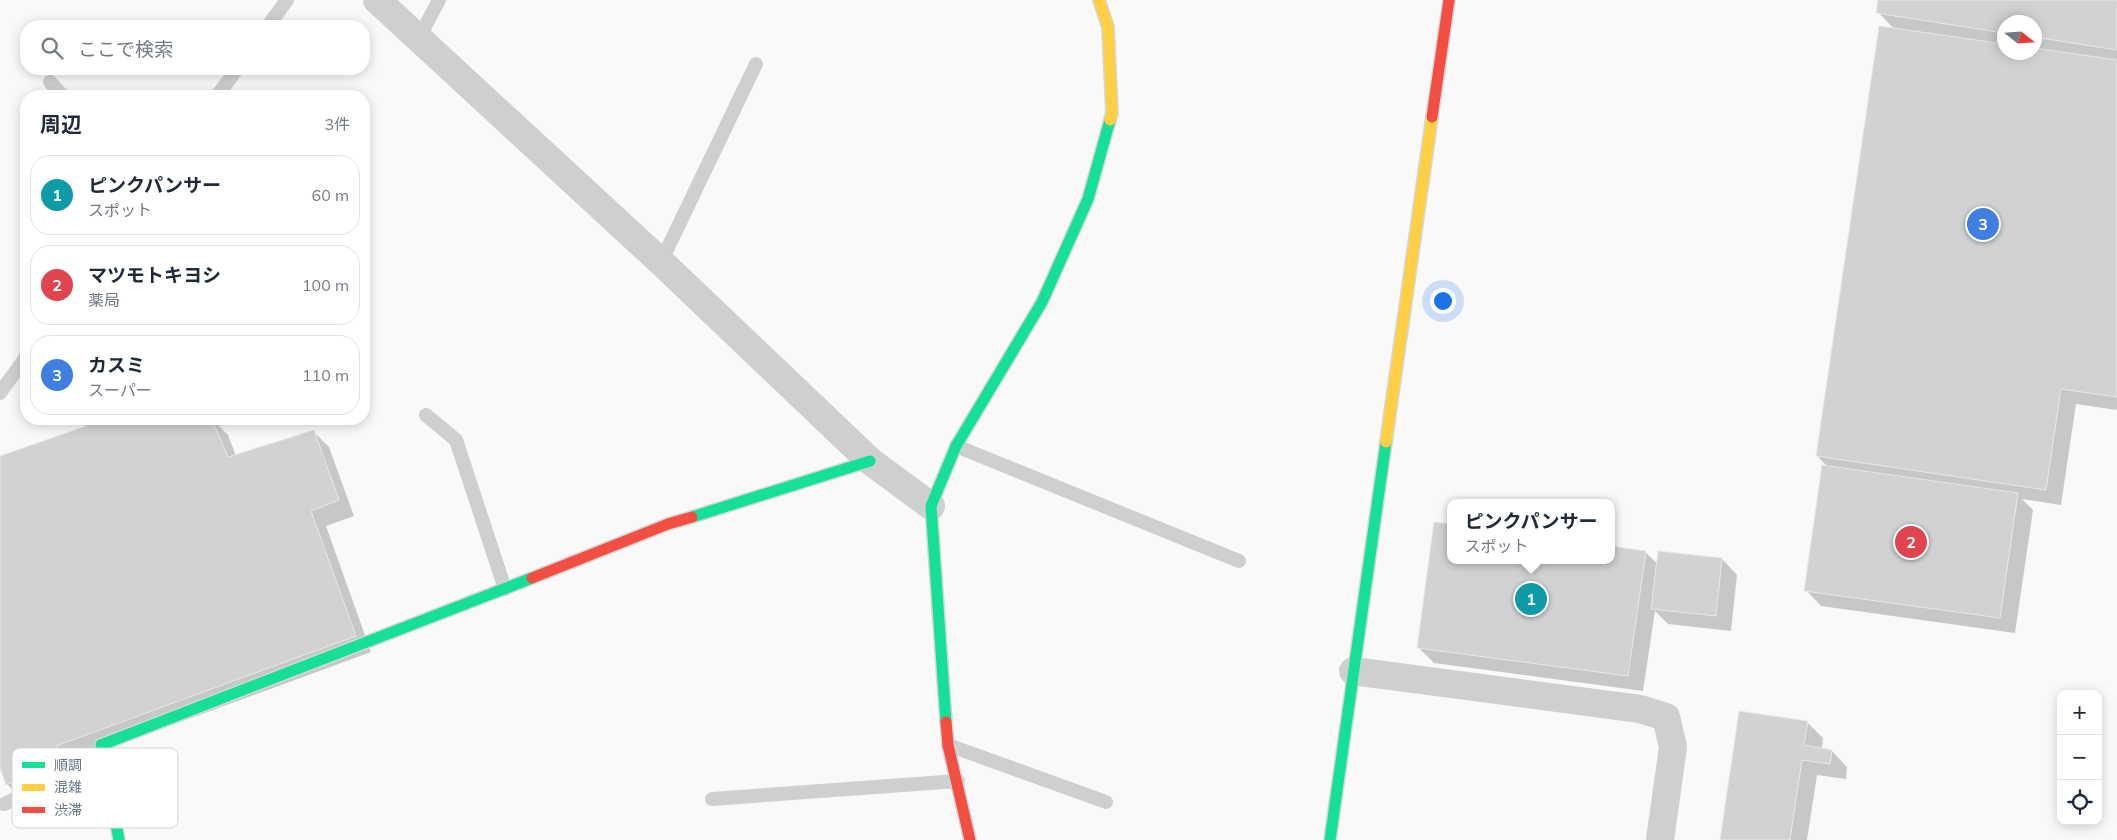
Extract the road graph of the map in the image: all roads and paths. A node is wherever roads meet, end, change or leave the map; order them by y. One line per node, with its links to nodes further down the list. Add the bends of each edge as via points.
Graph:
1 (287, 0): 6 (lane)
2 (377, 0): 7 (street)
3 (439, 0): 7 (lane)
4 (1099, 0): 17 (street, via 1108,27 1112,112 1088,199 1042,302)
5 (1449, 0): 22 (street)
6 (272, 20)
7 (419, 38): 13 (street)
8 (756, 64): 13 (lane)
9 (233, 75): 12 (lane)
10 (50, 82): 11 (lane)
11 (57, 90)
12 (221, 90)
13 (661, 262): 18 (street)
14 (20, 365): 15 (lane)
15 (0, 393)
16 (426, 415): 21 (lane, via 456,440)
17 (956, 446): 19 (street); 20 (lane)
18 (870, 461): 19 (street); 21 (street, via 668,524)
19 (931, 506): 23 (street)
20 (1239, 561)
21 (505, 589): 24 (street, via 101,745)
22 (1353, 671): 29 (street); 30 (street, via 1640,709 1666,717 1673,747)
23 (948, 745): 25 (street); 27 (lane)
24 (102, 748)
25 (958, 782): 26 (lane); 28 (street)
26 (712, 799)
27 (1106, 802)
28 (970, 840)
29 (1330, 840)
30 (1660, 840)

